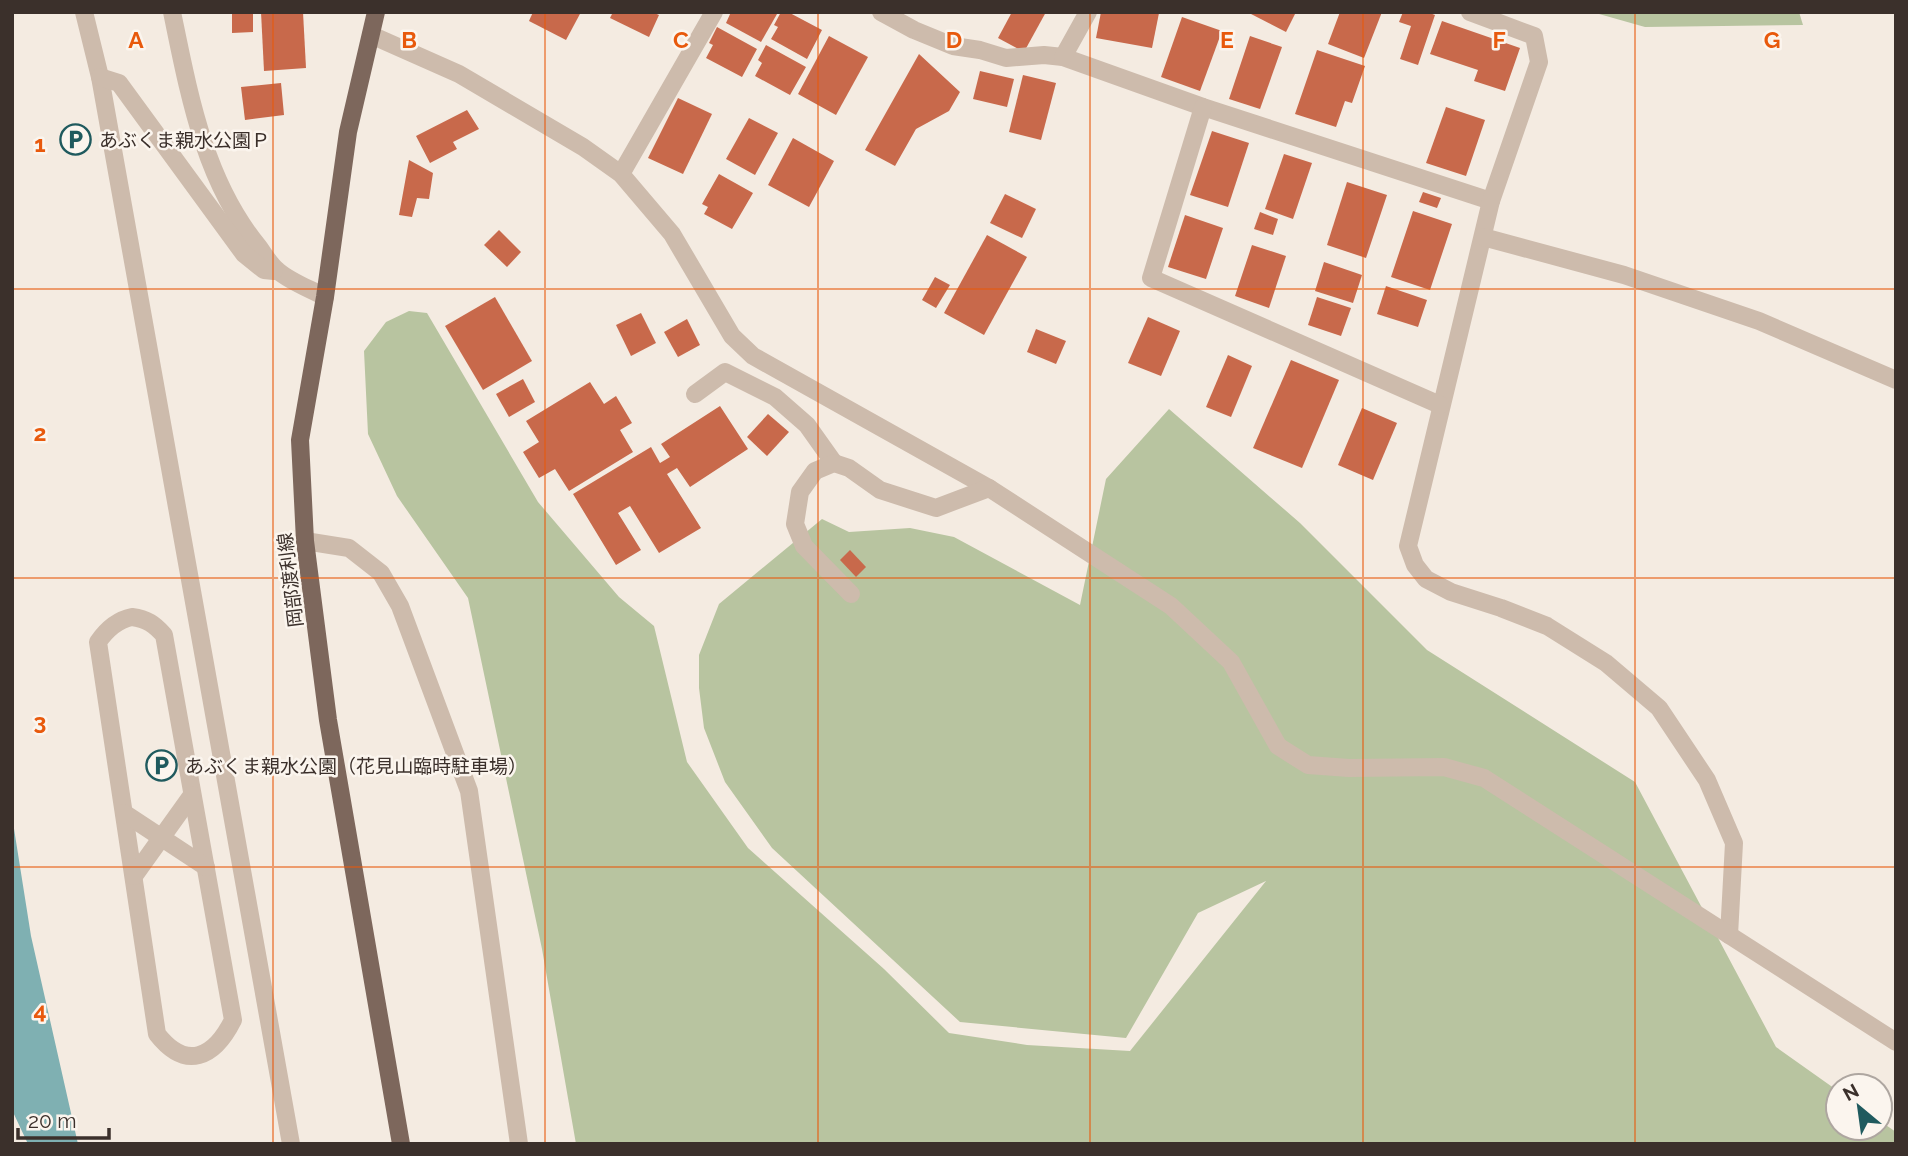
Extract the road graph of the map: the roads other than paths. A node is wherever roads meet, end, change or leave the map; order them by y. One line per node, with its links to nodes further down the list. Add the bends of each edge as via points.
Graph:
1 (84, 12): 10 (street)
2 (172, 12): 15 (street, via 189,94 212,167 239,223)
3 (376, 12): 8 (main road, 岡部渡利線)
4 (714, 12): 12 (street)
5 (881, 12): 9 (street, via 953,46 1006,58)
6 (1088, 12): 9 (street)
7 (1470, 12): 13 (street, via 1534,36 1539,62)
8 (371, 35): 12 (street, via 459,74); 16 (main road, 岡部渡利線, via 348,132)
9 (1063, 57): 11 (street)
10 (100, 76): 15 (street, via 119,83 244,254 264,270); 31 (street)
11 (1203, 107): 13 (street); 19 (street, via 1151,278)
12 (621, 174): 21 (street, via 672,234 732,336 753,356)
13 (1491, 201): 14 (street)
14 (1482, 237): 17 (street, via 1624,275 1759,321); 19 (street)
15 (278, 271): 16 (street)
16 (325, 297): 22 (main road, 岡部渡利線, via 300,440)
17 (1896, 380)
18 (695, 394): 20 (street, via 724,372 775,397 807,425)
19 (1440, 405): 29 (street, via 1408,546 1415,565 1426,579 1451,592 1547,626 1606,663 1658,708 1707,780 1734,843)
20 (834, 463): 21 (street, via 849,467 880,490 936,508); 23 (street, via 815,471 800,492 795,524 804,546)
21 (989, 488): 29 (street, via 1171,606 1231,662 1278,746 1308,765 1444,767 1484,778)
22 (305, 541): 32 (main road, 岡部渡利線, via 328,720); 33 (street, via 349,548 381,573 400,606 470,792)
23 (851, 594)
24 (192, 795): 25 (street, via 164,635 143,618 122,619 99,642); 26 (street); 27 (street)
25 (124, 813): 26 (street); 28 (street)
26 (161, 838): 27 (street); 28 (street)
27 (206, 867): 28 (street, via 233,1020 214,1048 194,1056 181,1055 158,1034)
28 (134, 876)
29 (1729, 935): 30 (street)
30 (1896, 1042)
31 (292, 1144)
32 (401, 1144)
33 (519, 1144)

